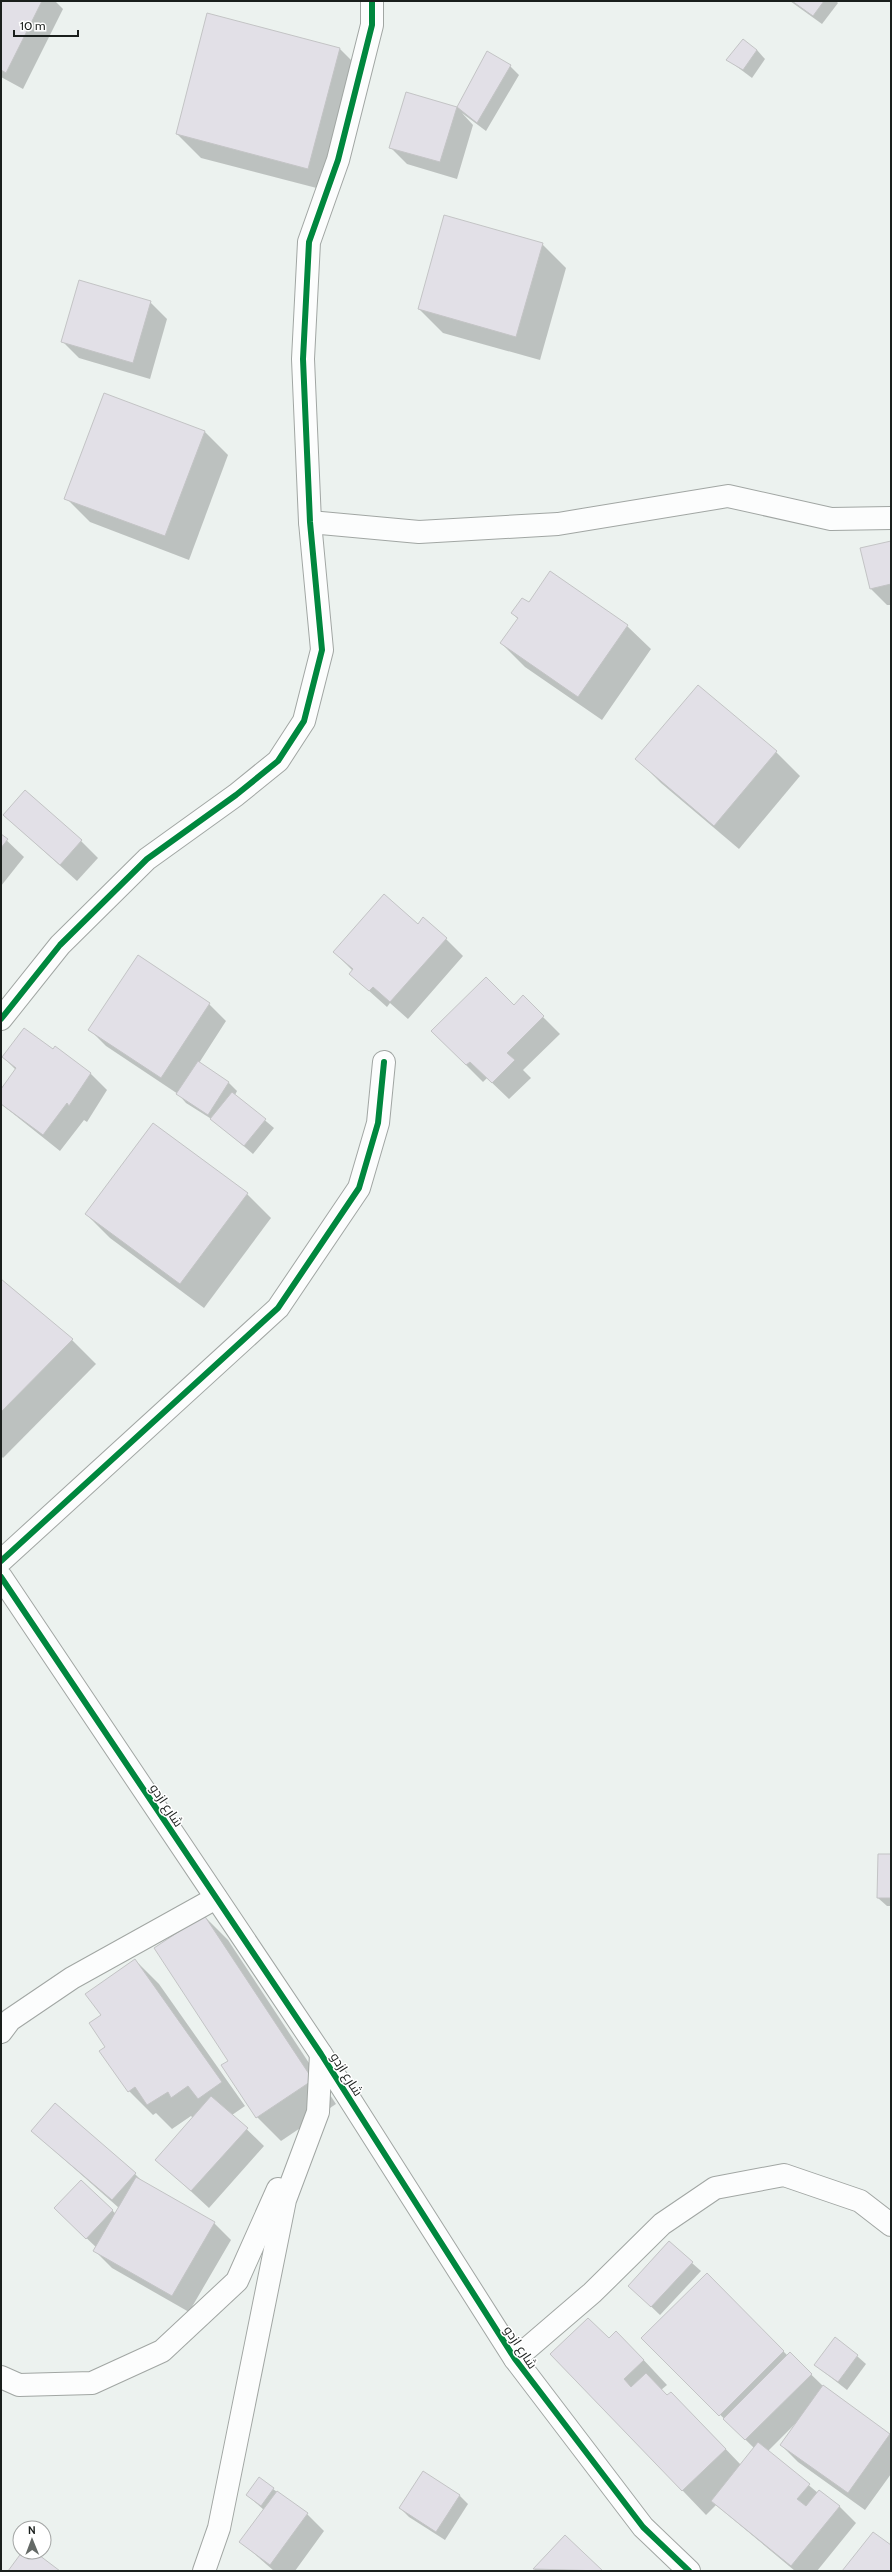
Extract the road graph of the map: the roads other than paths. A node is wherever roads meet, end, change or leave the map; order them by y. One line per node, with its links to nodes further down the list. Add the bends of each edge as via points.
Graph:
1 (372, 1): 3 (street, via 372,25 338,160 308,242 303,359)
2 (891, 518): 3 (street, via 831,519 728,496 551,524 419,532)
3 (310, 522): 4 (street, via 322,650 304,721 278,761 236,795 147,859 60,945)
4 (1, 1019)
5 (384, 1062): 6 (street, via 378,1123 359,1188 278,1308)
6 (1, 1560)
7 (1, 1577): 8 (street, شارع ازدو)
8 (216, 1898): 9 (street, via 72,1978 10,2020); 10 (street, شارع ازدو)
9 (1, 2032)
10 (321, 2054): 11 (street); 13 (street, شارع ازدو)
11 (318, 2112): 14 (street, via 276,2195 237,2281 162,2351 92,2383 19,2385); 15 (street, via 285,2200 219,2528)
12 (891, 2225): 13 (street, via 860,2202 784,2175 715,2188 662,2224 592,2293)
13 (514, 2359): 16 (street, شارع ازدو, via 643,2527)
14 (1, 2377)
15 (204, 2571)
16 (689, 2571)

